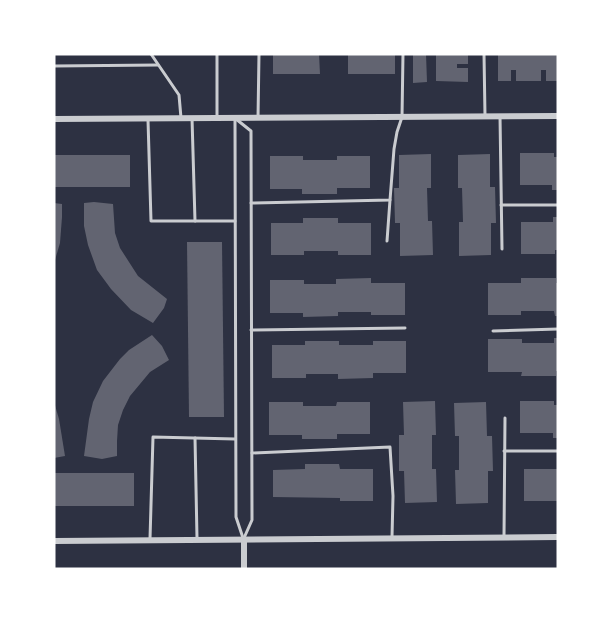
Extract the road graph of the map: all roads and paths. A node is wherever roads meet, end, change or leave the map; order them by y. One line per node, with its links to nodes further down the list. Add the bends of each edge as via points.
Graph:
1 (151, 54): 6 (lane)
2 (217, 54): 16 (lane)
3 (259, 54): 11 (lane)
4 (403, 54): 12 (lane)
5 (484, 54): 8 (lane)
6 (158, 64): 7 (lane); 14 (lane, via 179,95)
7 (54, 66)
8 (485, 116): 9 (street); 12 (street)
9 (500, 116): 10 (street); 21 (lane)
10 (558, 116)
11 (258, 117): 12 (street); 17 (street)
12 (402, 117): 19 (lane, via 394,149)
13 (148, 118): 14 (street); 18 (street); 23 (lane, via 151,221)
14 (181, 118): 15 (street)
15 (192, 118): 16 (street); 23 (lane)
16 (217, 118): 17 (street)
17 (235, 118): 20 (lane, via 252,131); 24 (lane)
18 (54, 119)
19 (390, 200): 20 (lane); 25 (lane)
20 (251, 203): 29 (lane)
21 (501, 205): 22 (lane); 26 (lane)
22 (558, 205)
23 (195, 221): 24 (lane)
24 (235, 221): 33 (lane)
25 (387, 241)
26 (501, 249)
27 (405, 328): 29 (lane)
28 (558, 329): 30 (lane)
29 (251, 330): 36 (lane)
30 (493, 331)
31 (505, 418): 35 (lane)
32 (195, 438): 33 (lane); 40 (lane, via 153,437); 41 (lane)
33 (236, 439): 42 (lane, via 236,517)
34 (558, 451): 35 (lane)
35 (504, 452): 37 (lane)
36 (252, 453): 39 (lane, via 390,447); 42 (lane, via 252,520)
37 (504, 537): 38 (street); 39 (street)
38 (558, 537)
39 (392, 538): 42 (street)
40 (150, 540): 41 (street); 43 (street)
41 (197, 540): 42 (street)
42 (244, 540): 44 (street)
43 (54, 541)
44 (244, 569)

